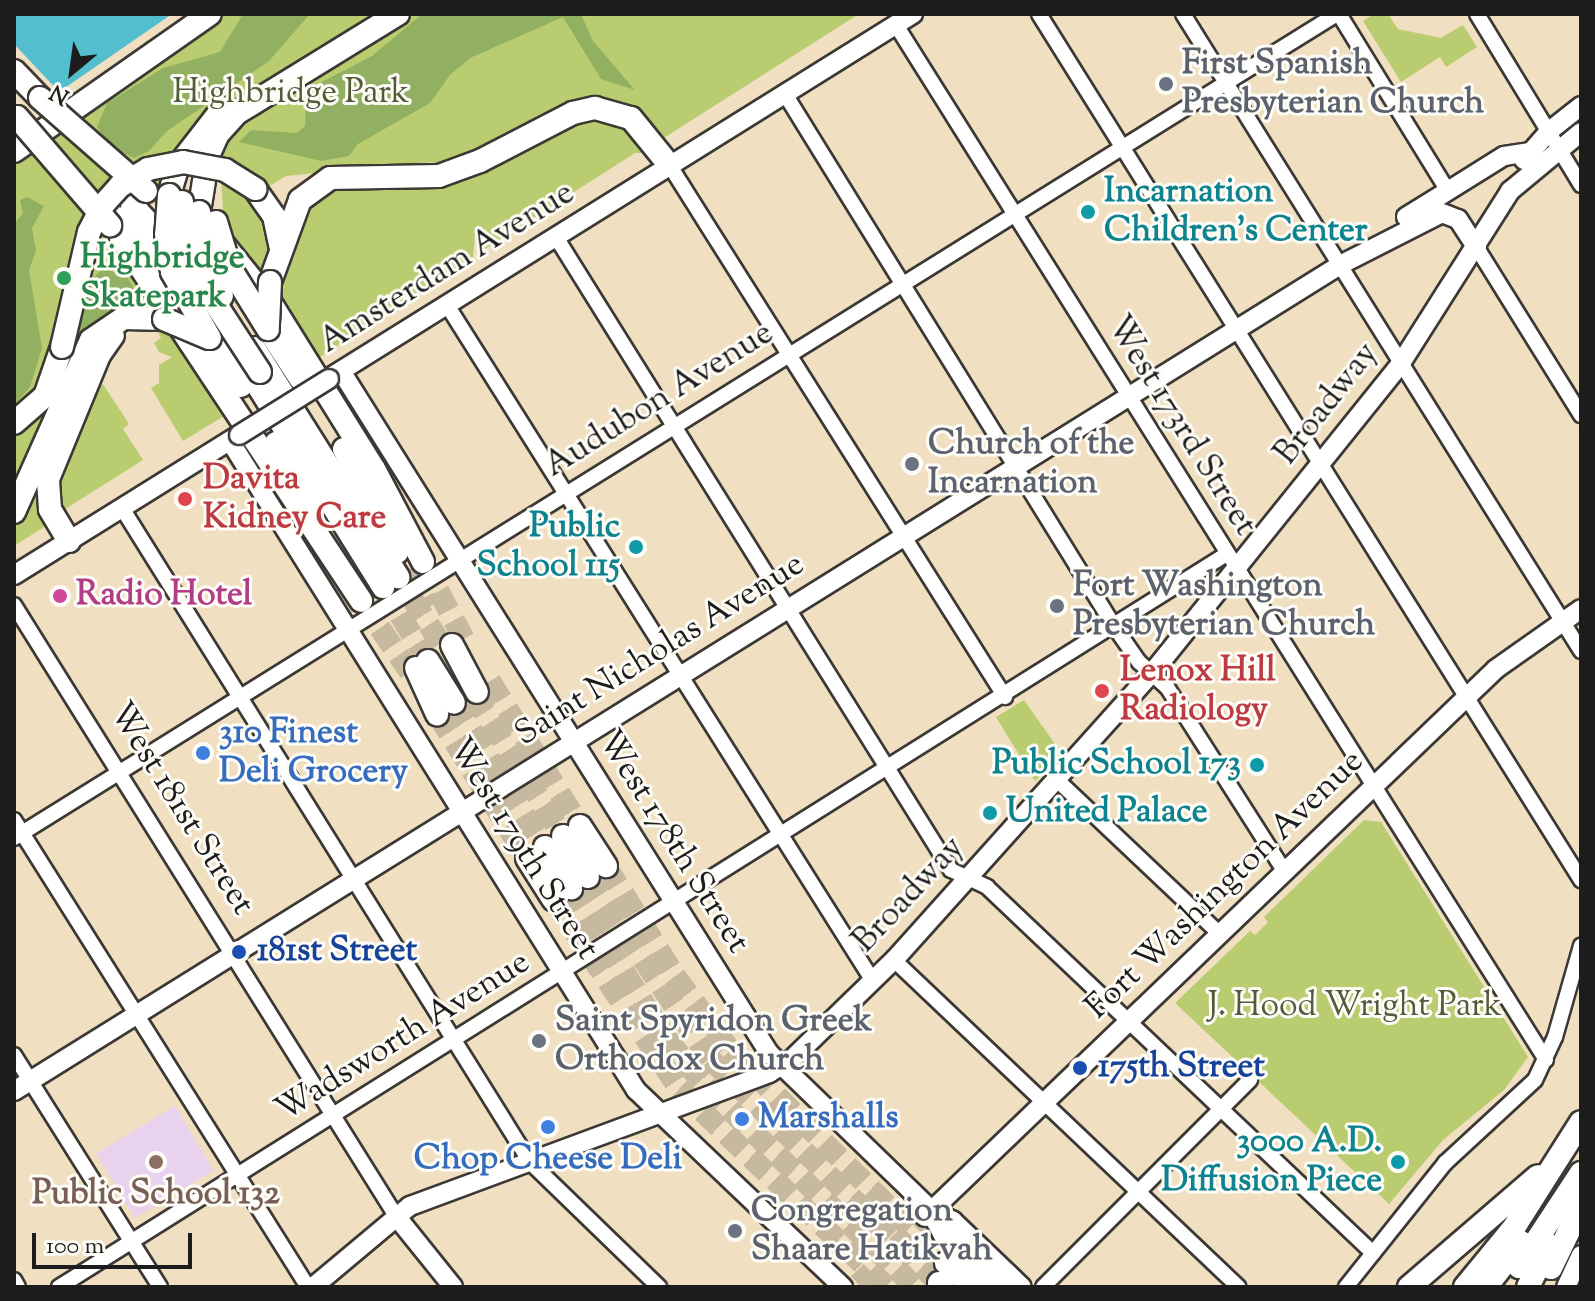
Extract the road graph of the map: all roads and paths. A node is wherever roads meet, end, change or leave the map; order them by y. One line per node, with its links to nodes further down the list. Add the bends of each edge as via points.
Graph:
1 (189, 14): 15 (highway)
2 (210, 14): 19 (highway)
3 (378, 14): 21 (highway, via 239,95)
4 (398, 14): 21 (highway, via 257,98 232,119)
5 (913, 14): 10 (main road, Amsterdam Avenue)
6 (1039, 14): 18 (street)
7 (1183, 14): 12 (street)
8 (1338, 14): 12 (street, Audubon Avenue); 24 (street)
9 (1477, 14): 17 (street)
10 (896, 25): 13 (main road, Amsterdam Avenue); 28 (street, West 173rd Street)
11 (14, 71): 27 (highway, bridge)
12 (1226, 84): 18 (street, Audubon Avenue); 32 (street)
13 (785, 94): 22 (main road, Amsterdam Avenue); 33 (street)
14 (1581, 106): 17 (main road, Broadway)
15 (15, 122): 27 (highway, bridge)
16 (1581, 132): 17 (main road, Broadway)
17 (1553, 139): 20 (main road, Broadway); 23 (street); 25 (main road, Broadway)
18 (1122, 148): 28 (street, Audubon Avenue); 36 (street)
19 (14, 151)
20 (1529, 152): 24 (main road, Saint Nicholas Avenue, via 1510,153); 25 (main road, Broadway)
21 (205, 154): 26 (highway); 26 (highway)
22 (670, 166): 29 (main road, Amsterdam Avenue); 31 (highway, via 631,118 611,109 584,110 439,176 321,181 298,203); 39 (street)
23 (1581, 185)
24 (1448, 191): 32 (main road, Saint Nicholas Avenue)
25 (1510, 191): 30 (main road, Broadway)
26 (191, 208): 37 (highway, bridge); 38 (highway, bridge, via 166,234 172,272); 43 (highway, bridge, via 215,280)
27 (126, 210): 59 (highway); 59 (highway, via 243,331); 59 (highway, via 203,226 252,274 374,469)
28 (1013, 215): 33 (street, Audubon Avenue); 42 (street, West 173rd Street)
29 (556, 237): 34 (main road, Amsterdam Avenue); 46 (street)
30 (1477, 248): 32 (main road, Saint Nicholas Avenue, via 1458,219 1442,213); 40 (main road, Broadway); 44 (street)
31 (281, 250): 37 (highway, bridge, via 270,282); 45 (highway, bridge, via 274,216 255,189 225,170 192,163 155,167 125,182 93,223 47,392)
32 (1340, 265): 36 (main road, Saint Nicholas Avenue); 40 (street)
33 (901, 285): 39 (street, Audubon Avenue); 49 (street)
34 (447, 305): 41 (main road, Amsterdam Avenue); 50 (street)
35 (157, 318): 38 (highway, bridge); 52 (highway, via 113,322 88,345); 54 (highway, via 123,328 105,344 51,468 48,501)
36 (1236, 328): 42 (main road, Saint Nicholas Avenue); 48 (street)
37 (268, 329): 59 (highway, via 344,449)
38 (210, 338): 59 (highway, via 288,464)
39 (790, 354): 46 (street, Audubon Avenue); 53 (street)
40 (1401, 363): 48 (main road, Broadway); 63 (street)
41 (335, 375): 43 (main road, Amsterdam Avenue, bridge); 56 (main road, West 178th Street)
42 (1127, 397): 49 (main road, Saint Nicholas Avenue); 55 (street, West 173rd Street)
43 (282, 408): 47 (main road, Amsterdam Avenue, bridge)
44 (1581, 415)
45 (14, 423)
46 (674, 426): 50 (street, Audubon Avenue); 61 (street)
47 (234, 438): 51 (main road, Amsterdam Avenue); 65 (main road, West 179th Street)
48 (1321, 465): 57 (main road, Broadway); 72 (street)
49 (1015, 466): 53 (main road, Saint Nicholas Avenue); 64 (street)
50 (567, 493): 56 (street, Audubon Avenue); 68 (street)
51 (122, 508): 54 (main road, Amsterdam Avenue); 69 (street)
52 (14, 512)
53 (903, 536): 61 (main road, Saint Nicholas Avenue); 71 (street)
54 (69, 541): 58 (main road, Amsterdam Avenue)
55 (1225, 555): 57 (street, West 173rd Street); 64 (street, Wadsworth Avenue)
56 (459, 560): 65 (street, Audubon Avenue); 73 (main road, West 178th Street)
57 (1238, 570): 67 (main road, Broadway); 77 (street, West 173rd Street)
58 (14, 575)
59 (394, 580)
60 (14, 605): 75 (street, West 181st Street)
61 (788, 608): 68 (main road, Saint Nicholas Avenue); 74 (street)
62 (1581, 609): 63 (main road, Fort Washington Avenue)
63 (1562, 620): 66 (street); 72 (main road, Fort Washington Avenue)
64 (1114, 626): 67 (street); 71 (street, Wadsworth Avenue)
65 (348, 630): 69 (street, Audubon Avenue); 78 (main road, West 179th Street)
66 (1581, 651)
67 (1152, 673): 76 (main road, Broadway); 81 (street, via 1167,687)
68 (681, 675): 73 (main road, Saint Nicholas Avenue); 80 (street)
69 (241, 697): 75 (street, Audubon Avenue); 83 (street)
70 (466, 697): 70 (highway, via 436,656)
71 (1005, 697): 74 (street, Wadsworth Avenue)
72 (1466, 698): 77 (main road, Fort Washington Avenue); 84 (street)
73 (573, 743): 78 (main road, Saint Nicholas Avenue); 86 (main road, West 178th Street)
74 (889, 769): 80 (street, Wadsworth Avenue); 82 (street, via 951,870)
75 (120, 772): 79 (street, Audubon Avenue); 89 (street, West 181st Street)
76 (1057, 780): 82 (main road, Broadway); 87 (street)
77 (1374, 785): 81 (main road, Fort Washington Avenue); 97 (street, West 173rd Street)
78 (462, 811): 83 (main road, Saint Nicholas Avenue); 91 (main road, West 179th Street)
79 (17, 831): 93 (street)
80 (781, 836): 86 (street, Wadsworth Avenue); 92 (street)
81 (1284, 871): 87 (main road, Fort Washington Avenue)
82 (969, 878): 90 (main road, Broadway); 94 (street, via 987,887)
83 (354, 879): 89 (main road, Saint Nicholas Avenue); 95 (street)
84 (1581, 880)
85 (580, 882): 85 (highway, via 554,842)
86 (673, 904): 91 (street, Wadsworth Avenue); 98 (main road, West 178th Street)
87 (1220, 934): 94 (main road, Fort Washington Avenue)
88 (1581, 946): 97 (street)
89 (235, 954): 93 (main road, Saint Nicholas Avenue); 104 (street, West 181st Street)
90 (894, 960): 92 (main road, Broadway); 101 (street)
91 (562, 973): 95 (street, Wadsworth Avenue); 103 (main road, West 179th Street, via 636,1090)
92 (873, 981): 98 (main road, Broadway)
93 (136, 1015): 100 (main road, Saint Nicholas Avenue); 110 (street)
94 (1129, 1021): 101 (main road, Fort Washington Avenue); 102 (street)
95 (455, 1040): 104 (street, Wadsworth Avenue); 107 (street)
96 (14, 1055): 100 (street)
97 (1546, 1060): 116 (street, via 1520,1098 1445,1163)
98 (781, 1067): 103 (main road, Broadway); 113 (main road, West 178th Street)
99 (1250, 1080): 102 (street)
100 (22, 1086): 115 (street)
101 (1044, 1102): 111 (street); 113 (main road, Fort Washington Avenue)
102 (1221, 1109): 111 (street); 116 (street)
103 (659, 1114): 107 (main road, Broadway); 121 (main road, West 179th Street)
104 (334, 1116): 110 (street, Wadsworth Avenue); 114 (street, West 181st Street)
105 (1581, 1122): 108 (highway)
106 (1581, 1128): 136 (highway, via 1534,1222)
107 (530, 1162): 114 (main road, Broadway, via 410,1206); 127 (street)
108 (1551, 1165): 134 (highway); 135 (highway, via 1521,1217)
109 (1580, 1176): 137 (highway); 138 (highway)
110 (236, 1177): 115 (street, Wadsworth Avenue); 125 (street)
111 (1136, 1190): 120 (street); 131 (street)
112 (1581, 1206): 139 (highway)
113 (928, 1215): 118 (highway); 130 (main road, West 178th Street, via 953,1221)
114 (396, 1216): 125 (main road, Broadway); 126 (main road, West 181st Street)
115 (132, 1241): 123 (street, Wadsworth Avenue); 124 (street)
116 (1373, 1253): 133 (street)
117 (1581, 1255): 140 (main road)
118 (946, 1270): 128 (highway); 129 (highway)
119 (14, 1280): 122 (street)
120 (1232, 1283): 132 (street)
121 (851, 1286)
122 (18, 1287)
123 (59, 1287)
124 (160, 1287)
125 (310, 1287)
126 (453, 1287)
127 (659, 1287)
128 (972, 1287)
129 (1000, 1287)
130 (1022, 1287)
131 (1043, 1287)
132 (1215, 1287)
133 (1346, 1287)
134 (1409, 1287)
135 (1465, 1287)
136 (1486, 1287)
137 (1504, 1287)
138 (1528, 1287)
139 (1542, 1287)
140 (1566, 1287)

